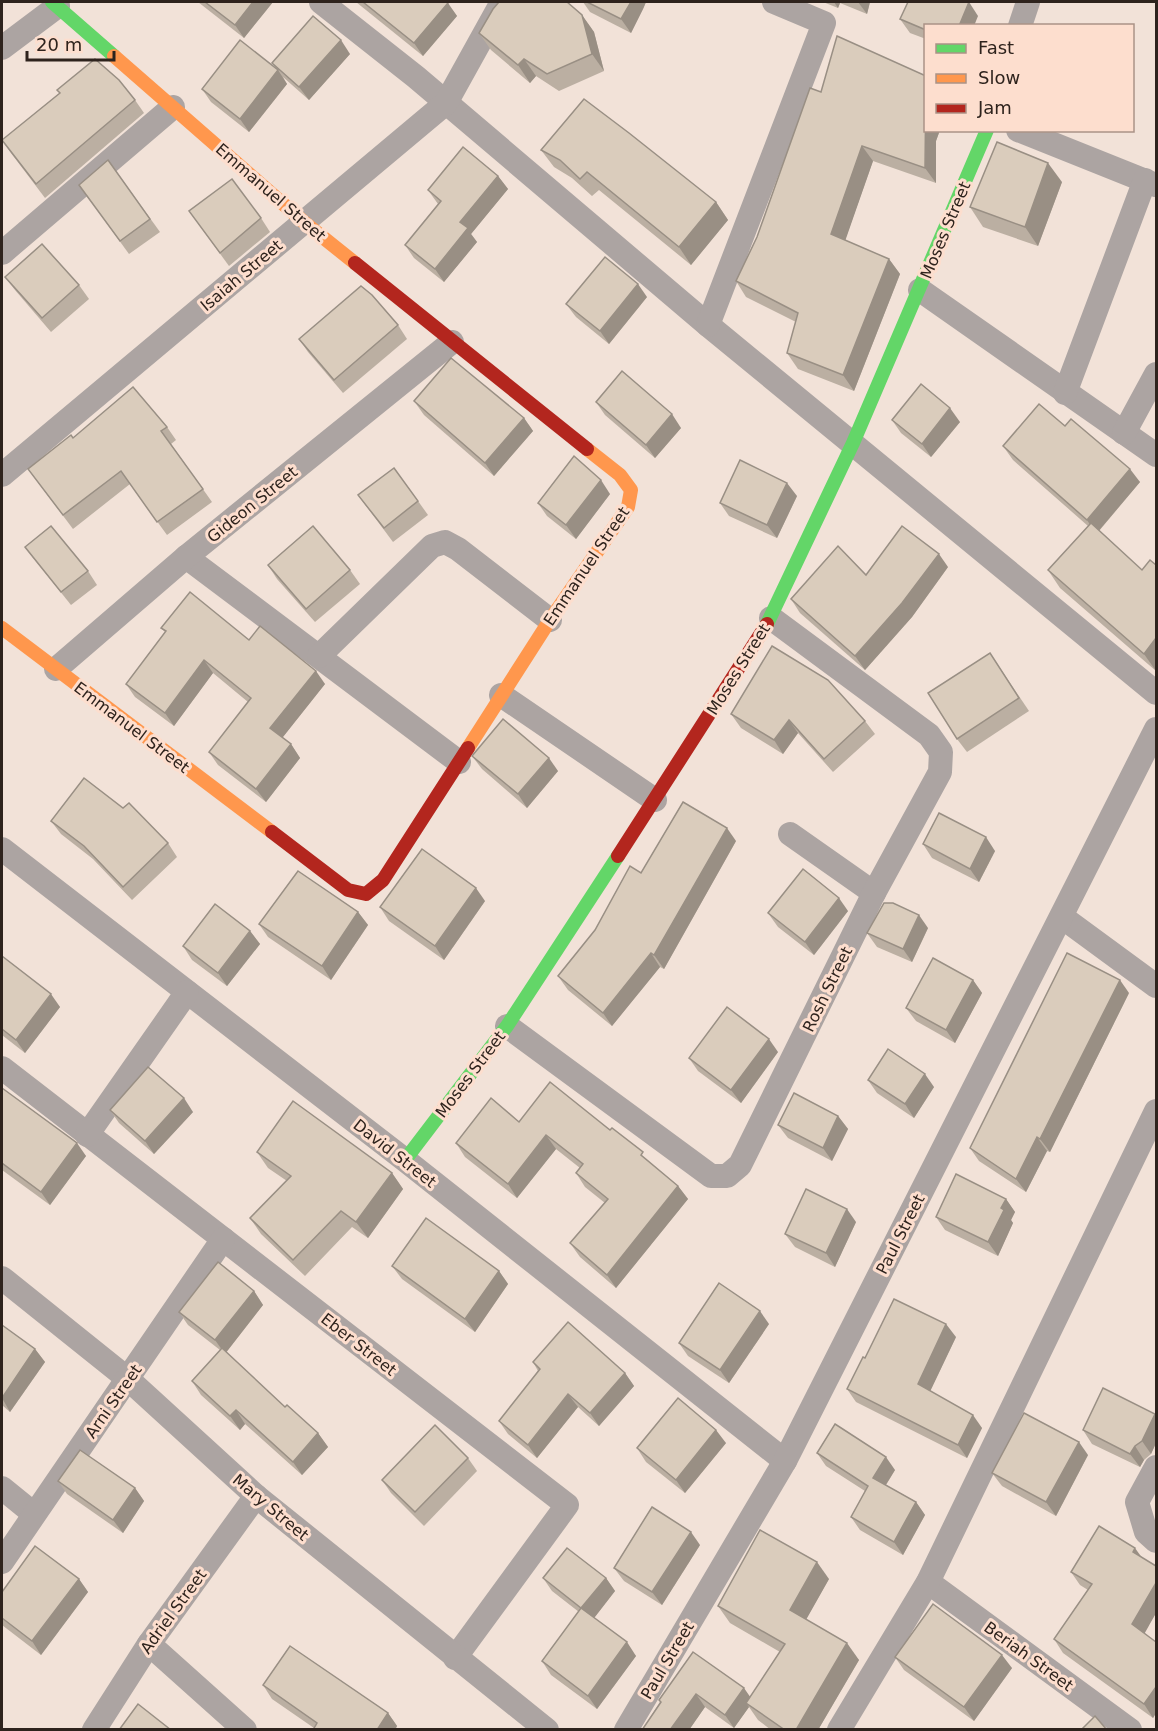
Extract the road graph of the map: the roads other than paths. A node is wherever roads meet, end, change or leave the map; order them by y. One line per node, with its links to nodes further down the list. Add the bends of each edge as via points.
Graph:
1 (321, 2): 8 (street)
2 (502, 2): 8 (street, Isaiah Street)
3 (774, 2): 16 (street, via 824,23)
4 (1028, 2): 6 (street)
5 (55, 4): 7 (street); 9 (street, Emmanuel Street)
6 (1021, 24)
7 (2, 48)
8 (446, 103): 13 (street, Isaiah Street); 16 (street)
9 (173, 107): 13 (street, Emmanuel Street); 14 (street)
10 (986, 132): 15 (street, Moses Street)
11 (1023, 132): 12 (street)
12 (1151, 182): 19 (street)
13 (305, 223): 17 (street, Emmanuel Street); 23 (street, Isaiah Street)
14 (2, 253)
15 (920, 290): 19 (street); 21 (street, Moses Street)
16 (708, 325): 21 (street)
17 (452, 342): 24 (street, Gideon Street); 26 (street, Emmanuel Street, via 620,475 631,490 628,507)
18 (1156, 374): 20 (street)
19 (1065, 393): 20 (street)
20 (1124, 433): 22 (street)
21 (853, 443): 25 (street, Moses Street); 30 (street)
22 (1156, 455)
23 (2, 475)
24 (186, 557): 28 (street); 29 (street, Gideon Street)
25 (771, 618): 34 (street, Moses Street); 37 (street, Rosh Street, via 928,735 941,752 940,772)
26 (550, 620): 28 (street, via 446,542 432,546); 31 (street, Emmanuel Street)
27 (2, 628): 29 (street, Emmanuel Street)
28 (319, 656): 33 (street)
29 (56, 669): 33 (street, Emmanuel Street, via 348,890 366,894 382,880)
30 (1156, 693)
31 (501, 695): 33 (street, Emmanuel Street); 34 (street)
32 (1156, 729): 38 (street, Paul Street)
33 (459, 762)
34 (655, 800): 41 (street, Moses Street)
35 (790, 834): 37 (street)
36 (2, 849): 40 (street, David Street)
37 (874, 893): 41 (street, Rosh Street, via 740,1165 727,1176 711,1176)
38 (1062, 918): 39 (street); 49 (street, Paul Street)
39 (1156, 987)
40 (187, 992): 44 (street); 45 (street, David Street)
41 (507, 1026): 45 (street, Moses Street)
42 (2, 1068): 44 (street, Eber Street)
43 (1156, 1111): 56 (street)
44 (87, 1136): 46 (street, Eber Street)
45 (405, 1160): 49 (street, David Street)
46 (223, 1239): 48 (street, Arni Street); 58 (street, Eber Street, via 567,1506)
47 (2, 1278): 48 (street, Mary Street)
48 (128, 1378): 52 (street, Mary Street); 53 (street, Arni Street)
49 (785, 1461): 62 (street, Paul Street)
50 (1156, 1467): 54 (street, via 1137,1502 1146,1532)
51 (2, 1488): 53 (street)
52 (256, 1496): 57 (street, Adriel Street); 58 (street, Mary Street)
53 (34, 1514): 55 (street, Arni Street)
54 (1156, 1541)
55 (2, 1562)
56 (928, 1582): 63 (street); 64 (street, Beriah Street)
57 (148, 1644): 59 (street, Adriel Street); 60 (street)
58 (455, 1658): 61 (street, Mary Street)
59 (94, 1730)
60 (245, 1730)
61 (546, 1730)
62 (626, 1730)
63 (838, 1730)
64 (1130, 1730)

